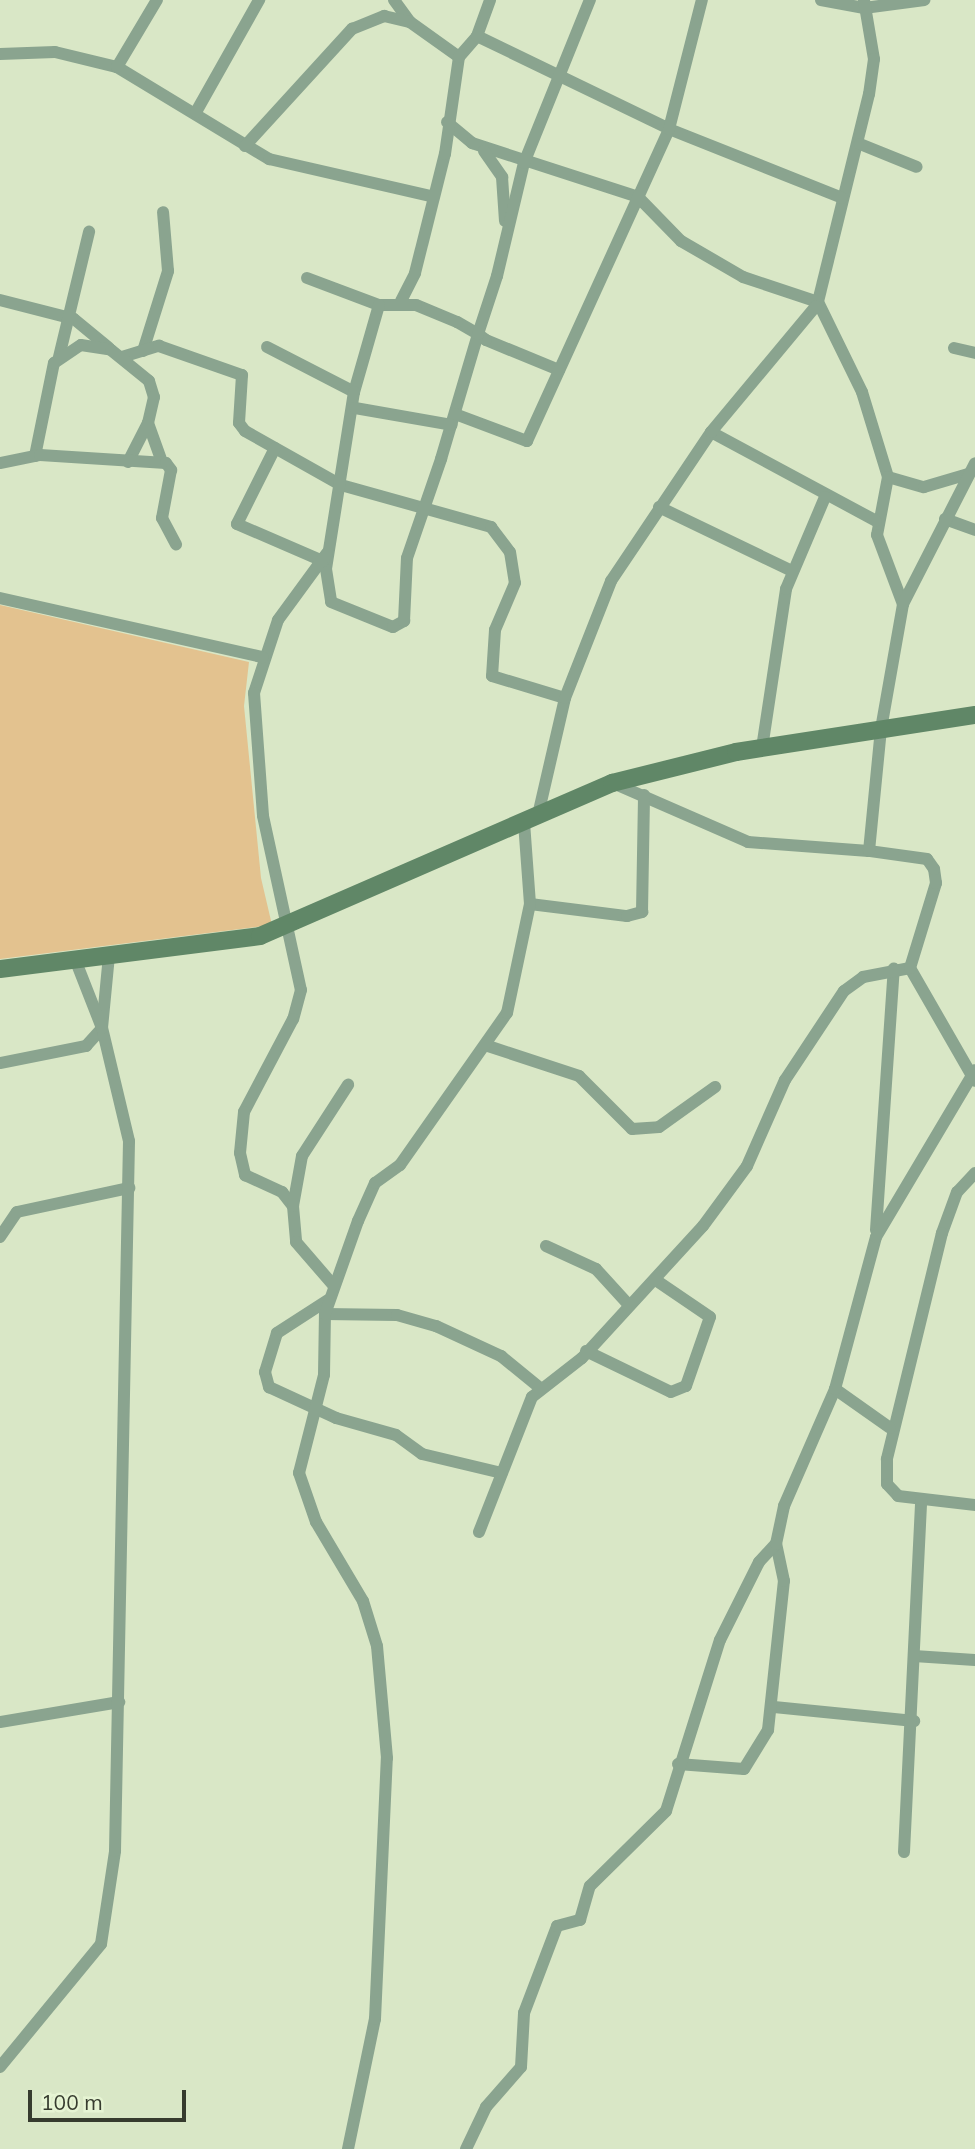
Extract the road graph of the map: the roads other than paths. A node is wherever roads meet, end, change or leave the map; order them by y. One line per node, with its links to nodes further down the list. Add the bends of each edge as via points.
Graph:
1 (157, 0): 14 (street)
2 (259, 0): 16 (street)
3 (394, 0): 10 (street)
4 (491, 0): 11 (street)
5 (590, 0): 15 (street)
6 (702, 0): 18 (street)
7 (821, 0): 9 (street)
8 (924, 0): 9 (street)
9 (864, 4): 20 (street, via 874,59)
10 (410, 22): 13 (street); 21 (street, via 384,16 352,29)
11 (477, 36): 13 (street); 15 (street)
12 (0, 54): 14 (street, via 55,52)
13 (459, 57): 17 (street)
14 (117, 66): 16 (street)
15 (563, 76): 18 (street); 22 (street)
16 (196, 112): 21 (street)
17 (447, 122): 19 (street); 24 (street, via 445,154)
18 (669, 130): 25 (street); 26 (street)
19 (472, 144): 22 (street); 29 (street, via 494,158 502,177 506,215)
20 (860, 144): 23 (street); 26 (street)
21 (245, 146): 24 (street, via 282,163)
22 (524, 163): 25 (street); 29 (street)
23 (917, 167)
24 (430, 196): 32 (street, via 415,273)
25 (638, 197): 33 (street, via 681,241 743,277); 43 (street)
26 (842, 198): 33 (street)
27 (163, 212): 39 (street, via 168,271)
28 (89, 232): 35 (street)
29 (497, 276): 36 (street)
30 (307, 278): 34 (street)
31 (0, 300): 35 (street)
32 (401, 301): 34 (street); 36 (street)
33 (817, 304): 48 (street); 55 (street, via 862,392)
34 (379, 305): 44 (street)
35 (64, 317): 41 (street); 42 (street)
36 (478, 334): 43 (street); 46 (street)
37 (267, 347): 44 (street)
38 (954, 348): 40 (street)
39 (143, 351): 41 (street); 49 (street, via 159,346 242,375 239,423)
40 (975, 353)
41 (116, 354): 42 (street, via 81,345); 47 (street, via 149,381 154,397)
42 (59, 357): 50 (street, via 48,383)
43 (559, 370): 46 (street, via 524,443)
44 (354, 392): 45 (street)
45 (355, 408): 46 (street); 56 (street)
46 (453, 419): 58 (street)
47 (148, 424): 51 (street); 53 (street)
48 (711, 432): 57 (street); 59 (street)
49 (275, 448): 56 (street); 64 (street, via 237,524)
50 (35, 456): 52 (street); 53 (street)
51 (162, 462): 53 (street); 63 (street, via 170,470 162,518)
52 (0, 463)
53 (128, 463)
54 (972, 468): 55 (street, via 924,487); 60 (street)
55 (888, 477): 61 (street)
56 (341, 485): 58 (street); 64 (street)
57 (825, 497): 61 (street); 65 (street)
58 (426, 505): 64 (street, via 407,558 400,626 331,602); 69 (street, via 491,527 510,552 515,583 495,630 492,677)
59 (659, 507): 65 (street); 69 (street, via 600,601)
60 (945, 519): 62 (street); 67 (street)
61 (876, 521): 67 (street)
62 (975, 530)
63 (176, 544)
64 (326, 556): 68 (street, via 285,609)
65 (792, 571): 72 (street)
66 (0, 598): 68 (street)
67 (903, 604): 71 (street)
68 (261, 657): 78 (street, via 254,693 257,760)
69 (565, 698): 75 (street)
70 (975, 715): 71 (street)
71 (881, 730): 72 (street); 76 (street)
72 (762, 748): 73 (street)
73 (612, 783): 74 (street); 75 (street)
74 (644, 794): 76 (street, via 748,842); 77 (street, via 642,912 627,916)
75 (531, 818): 77 (street); 78 (street)
76 (869, 851): 81 (street, via 927,859 934,869 936,883)
77 (530, 904): 85 (street, via 507,1013)
78 (285, 929): 79 (street); 92 (street, via 301,990 244,1112 240,1153 245,1175 282,1192)
79 (109, 955): 80 (street); 84 (street)
80 (75, 959): 82 (street); 84 (street)
81 (910, 968): 83 (street); 87 (street)
82 (0, 969)
83 (894, 969): 94 (street); 96 (street, via 863,977 844,991 785,1080 747,1166)
84 (102, 1028): 86 (street, via 86,1046); 91 (street, via 129,1141)
85 (488, 1046): 89 (street, via 579,1076 632,1129 659,1127); 97 (street, via 400,1165 375,1183)
86 (0, 1063)
87 (973, 1076): 94 (street)
88 (348, 1085): 92 (street, via 302,1156)
89 (715, 1087)
90 (975, 1173): 105 (street, via 957,1192 942,1233)
91 (129, 1188): 93 (street, via 18,1212); 113 (street)
92 (293, 1206): 97 (street, via 296,1242)
93 (0, 1237)
94 (876, 1237): 103 (street)
95 (546, 1246): 99 (street, via 596,1269)
96 (657, 1281): 99 (street); 101 (street, via 710,1317 686,1386 671,1392)
97 (334, 1286): 98 (street)
98 (328, 1300): 100 (street); 104 (street, via 277,1333 265,1373 269,1387)
99 (628, 1304): 101 (street)
100 (325, 1314): 102 (street, via 397,1315 436,1326 501,1356); 104 (street, via 324,1375)
101 (586, 1351): 102 (street)
102 (540, 1388): 106 (street)
103 (835, 1389): 105 (street); 110 (street, via 784,1506)
104 (312, 1409): 106 (street, via 378,1427 431,1457); 120 (street, via 311,1441 299,1482 363,1601 377,1646 387,1758 375,2019)
105 (890, 1428): 107 (street, via 887,1484 898,1496)
106 (502, 1473): 109 (street)
107 (921, 1500): 108 (street); 111 (street)
108 (975, 1504)
109 (479, 1532)
110 (776, 1545): 114 (street, via 784,1581); 117 (street, via 759,1562 720,1640)
111 (914, 1656): 112 (street); 115 (street)
112 (975, 1660)
113 (119, 1702): 116 (street); 119 (street, via 115,1851 101,1944)
114 (774, 1707): 115 (street); 117 (street, via 768,1730 744,1769)
115 (914, 1721): 118 (street)
116 (0, 1722)
117 (678, 1764): 121 (street, via 666,1811 590,1886 580,1920 557,1926 524,2013 522,2067 486,2107)
118 (904, 1852)
119 (0, 2067)
120 (348, 2149)
121 (466, 2149)

